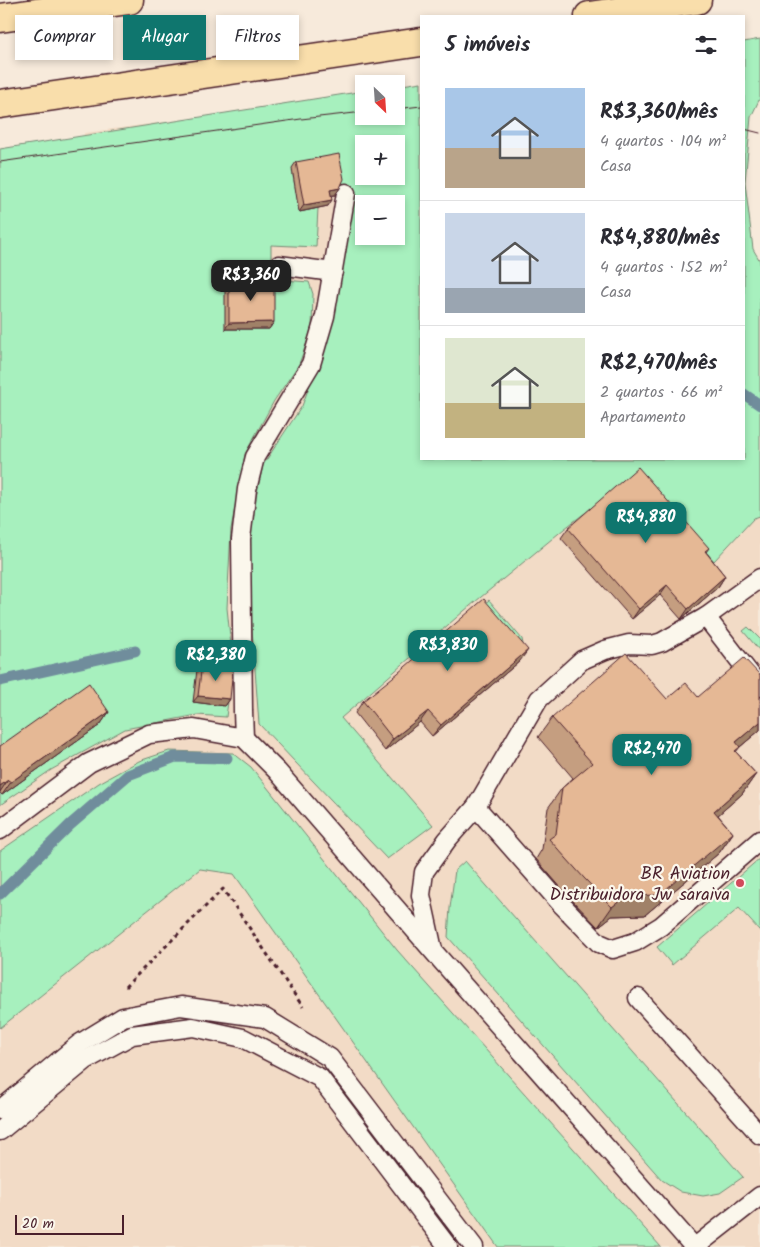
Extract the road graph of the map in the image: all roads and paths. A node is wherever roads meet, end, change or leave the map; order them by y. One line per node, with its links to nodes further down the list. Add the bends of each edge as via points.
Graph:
1 (129, 0): 4 (main road)
2 (697, 0): 3 (main road)
3 (596, 15)
4 (0, 18)
5 (420, 42): 6 (main road)
6 (0, 104)
7 (346, 193): 9 (lane)
8 (279, 265): 9 (lane)
9 (333, 272): 13 (lane, via 311,364 255,457 247,489 241,539)
10 (760, 578): 11 (lane)
11 (706, 618): 12 (lane); 14 (lane, via 662,642 629,644 582,660 539,699)
12 (760, 687)
13 (244, 738): 15 (lane, via 194,729 149,734 89,763); 17 (lane, via 277,771)
14 (476, 806): 16 (lane, via 562,905 599,942 613,949 635,942 661,926); 17 (lane, via 424,872 421,895)
15 (0, 830)
16 (760, 840)
17 (433, 951): 27 (lane)
18 (121, 992): 20 (path, via 223,889)
19 (638, 998): 23 (lane)
20 (306, 1012)
21 (0, 1110): 26 (lane, via 79,1044 123,1017 181,1006 265,1018 330,1058)
22 (0, 1131): 25 (lane, via 86,1060 132,1034 193,1027 243,1038 320,1078)
23 (760, 1135)
24 (760, 1196): 27 (lane)
25 (448, 1247)
26 (474, 1247)
27 (694, 1247)

